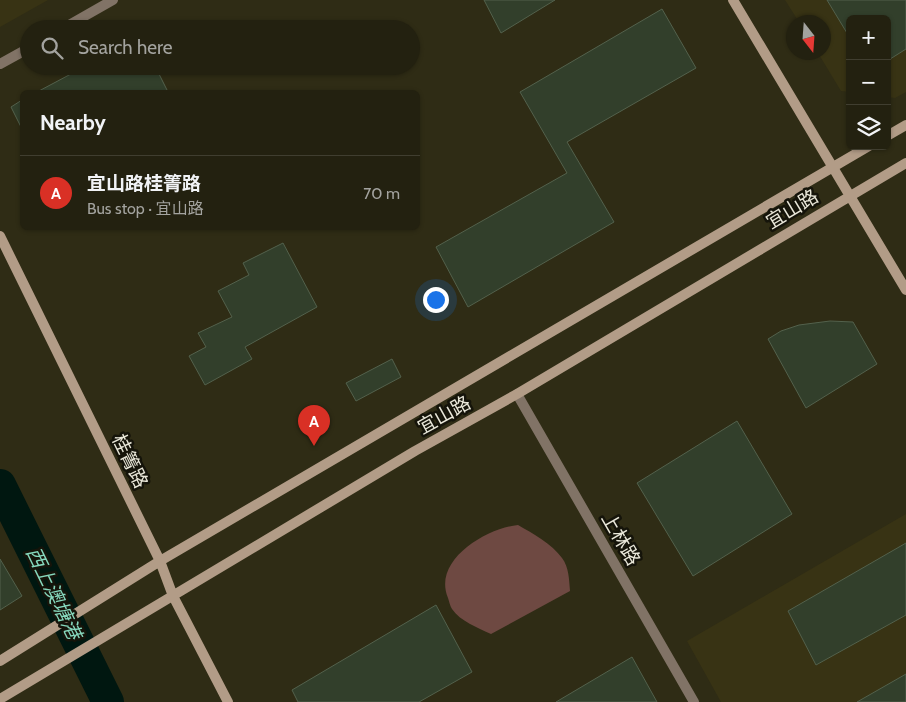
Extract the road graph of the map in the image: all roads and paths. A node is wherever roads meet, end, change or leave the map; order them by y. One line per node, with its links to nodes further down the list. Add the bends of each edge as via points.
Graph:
1 (113, 0): 3 (street)
2 (734, 0): 10 (main road)
3 (78, 20)
4 (20, 53): 5 (street)
5 (0, 64)
6 (906, 125): 7 (main road)
7 (891, 134)
8 (862, 150): 10 (main road, 宜山路)
9 (906, 163): 11 (main road, 宜山路)
10 (833, 167): 11 (main road); 15 (main road, 宜山路)
11 (850, 195): 13 (main road); 14 (main road, 宜山路)
12 (0, 236): 15 (main road, 桂箐路)
13 (906, 290)
14 (517, 394): 16 (main road, 宜山路); 20 (street, 上林路)
15 (160, 561): 16 (main road, 桂箐路); 17 (main road, 宜山路)
16 (173, 596): 18 (main road, 宜山路); 19 (main road, 桂箐路)
17 (0, 661)
18 (0, 699)
19 (228, 702)
20 (694, 702)

